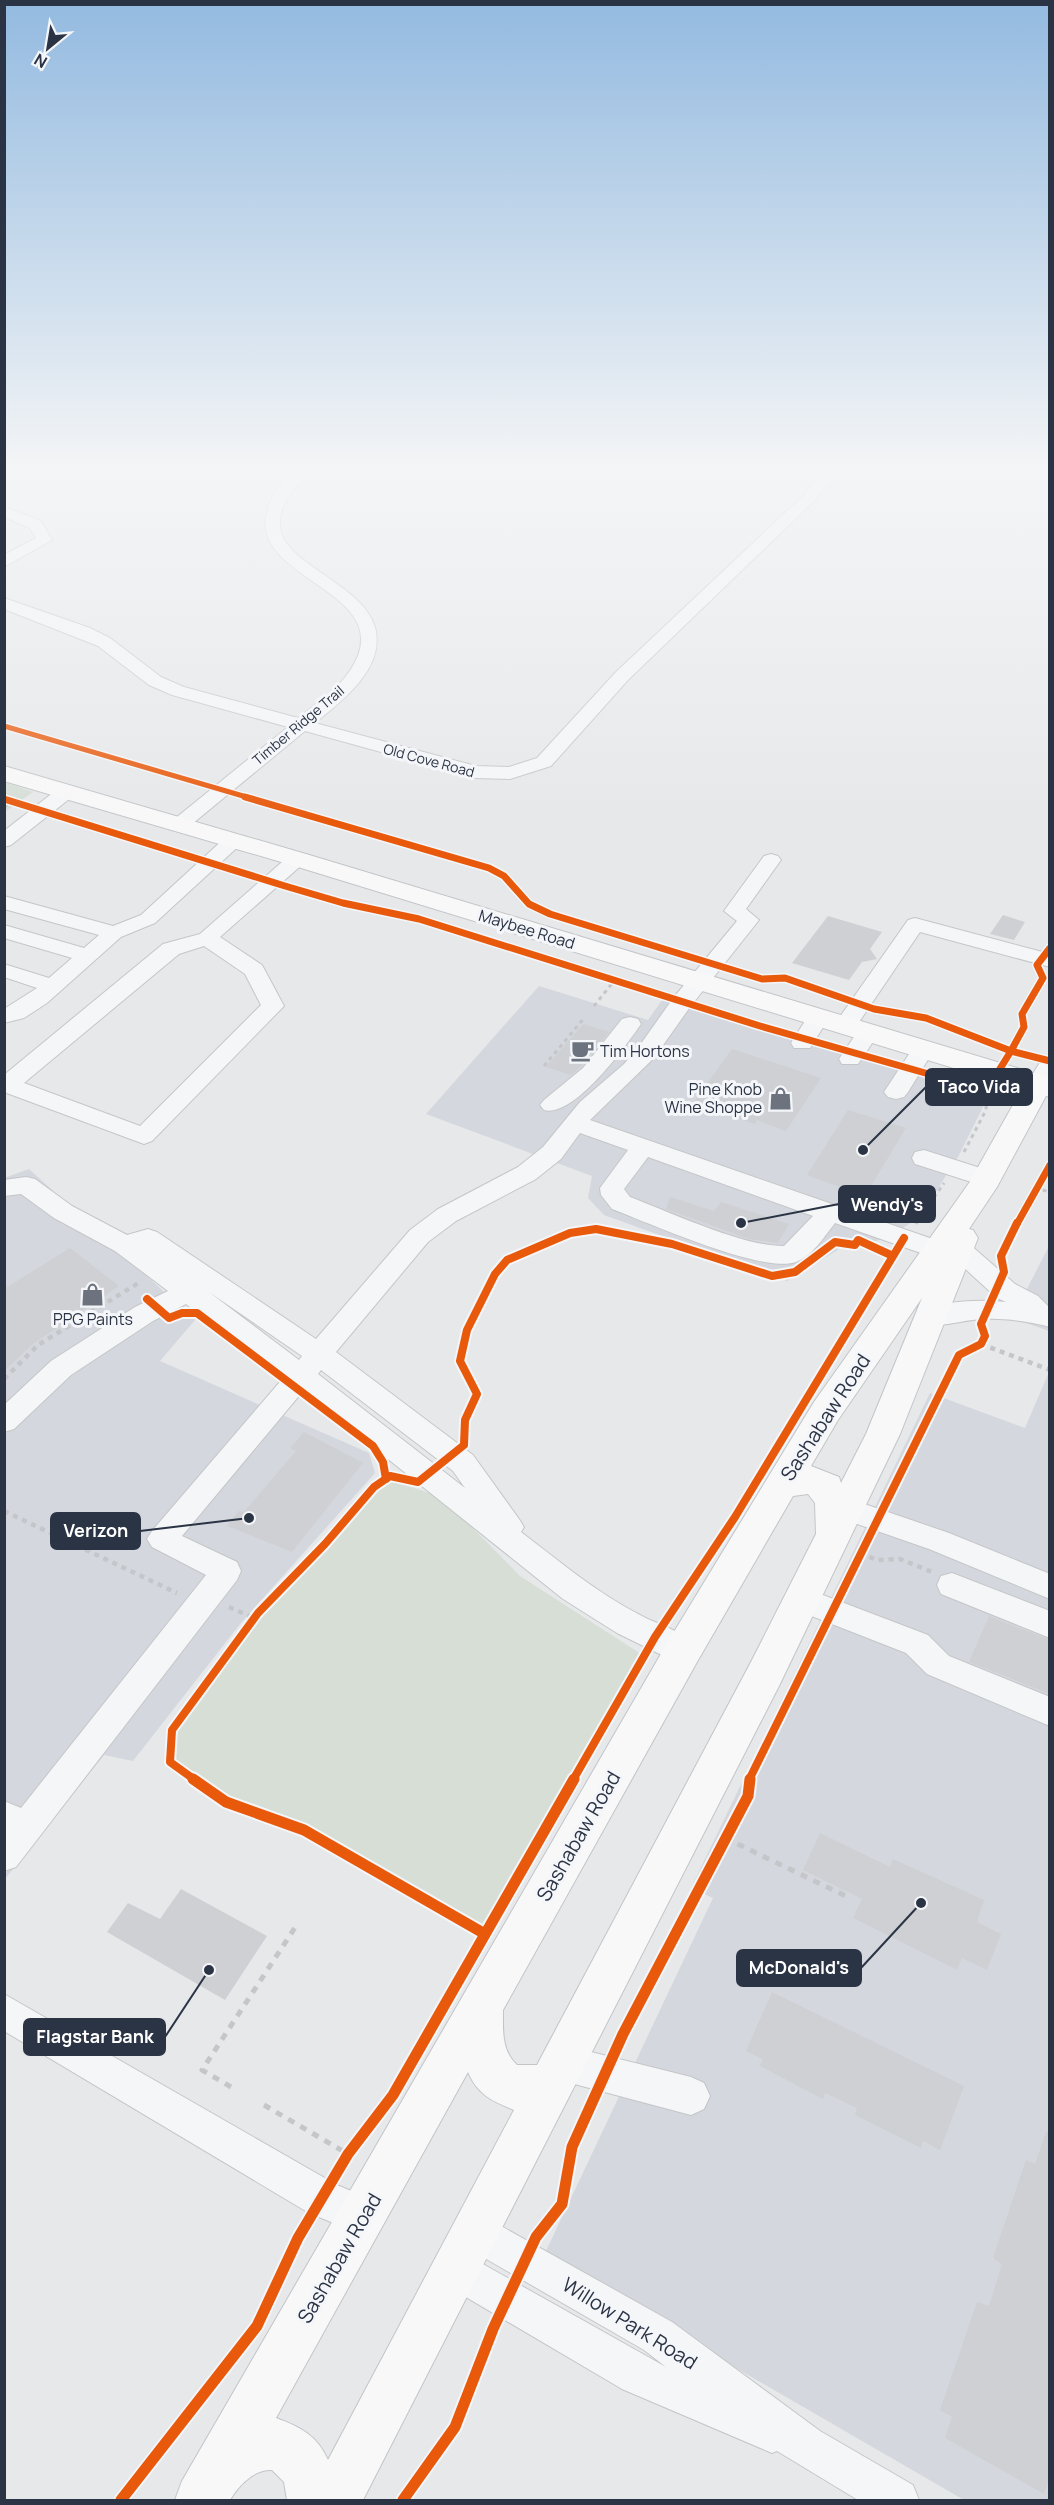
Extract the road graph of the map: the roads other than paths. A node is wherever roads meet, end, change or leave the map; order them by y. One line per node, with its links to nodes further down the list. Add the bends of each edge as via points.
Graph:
1 (334, 588): 4 (street, Timber Ridge Trail, via 357,607 369,637 357,674)
2 (715, 588): 4 (street, Old Cove Road, via 622,676 544,762 510,773 475,772)
3 (4, 603): 4 (street, Old Cove Road, via 104,642 155,681 178,691)
4 (300, 725): 7 (street, Timber Ridge Trail)
5 (8, 778): 6 (main road, Maybee Road)
6 (66, 792): 7 (main road, Maybee Road); 9 (street)
7 (179, 825): 8 (main road, Maybee Road)
8 (234, 840): 10 (main road, Maybee Road); 14 (street, via 148,919)
9 (4, 841)
10 (297, 859): 15 (street); 19 (main road, Maybee Road)
11 (771, 860): 19 (street, via 734,911 749,920)
12 (4, 902): 14 (street)
13 (4, 931): 16 (street)
14 (114, 933): 16 (street)
15 (207, 938): 15 (street, via 254,970 273,1006 144,1136 7,1085 171,949)
16 (88, 956): 20 (street)
17 (1050, 961): 24 (street, via 915,924)
18 (4, 970): 20 (street)
19 (699, 982): 22 (main road, Maybee Road); 31 (street, via 632,1070)
20 (52, 986): 21 (street, via 16,1013)
21 (4, 1016)
22 (818, 1018): 24 (main road, Maybee Road); 25 (street)
23 (630, 1024): 30 (street, via 591,1073)
24 (856, 1030): 26 (main road, Maybee Road); 27 (street)
25 (802, 1043)
26 (923, 1050): 28 (main road, Maybee Road, via 987,1085); 29 (street)
27 (850, 1059)
28 (1041, 1085): 34 (main road, Sashabaw Road)
29 (896, 1092)
30 (552, 1105)
31 (574, 1123): 32 (street); 41 (street, via 552,1153 527,1173 447,1215 419,1236)
32 (639, 1146): 36 (street); 36 (street, via 612,1188 621,1203 759,1252 786,1256 798,1250)
33 (921, 1162): 34 (street)
34 (984, 1183): 37 (main road, Sashabaw Road)
35 (4, 1188): 38 (street, via 26,1185 63,1212)
36 (830, 1212): 37 (street)
37 (948, 1249): 39 (main road, Sashabaw Road); 40 (street); 43 (main road, Sashabaw Road, via 826,1411)
38 (200, 1286): 41 (street); 42 (street, via 144,1314 61,1368)
39 (930, 1316): 40 (street, via 986,1309); 44 (main road, Sashabaw Road, via 883,1434)
40 (1043, 1316)
41 (310, 1365): 49 (street, via 574,1590 628,1624); 51 (street, via 162,1539 226,1571)
42 (4, 1422)
43 (782, 1484): 44 (main road, via 812,1480 826,1487); 49 (main road, Sashabaw Road)
44 (855, 1536): 46 (street, via 939,1541); 47 (main road, Sashabaw Road)
45 (945, 1580): 48 (street)
46 (1050, 1587)
47 (802, 1599): 50 (street, via 917,1644 938,1665); 55 (main road, Sashabaw Road)
48 (1050, 1625)
49 (683, 1651): 53 (main road, Sashabaw Road)
50 (1050, 1712)
51 (15, 1822): 52 (street)
52 (4, 1856)
53 (481, 2008): 55 (main road, via 481,2050 490,2072 507,2086 533,2091); 57 (main road, Sashabaw Road)
54 (4, 2011): 57 (street)
55 (557, 2074): 56 (street); 58 (main road, Sashabaw Road)
56 (691, 2096)
57 (343, 2207): 59 (main road, Sashabaw Road)
58 (466, 2250): 61 (main road, Sashabaw Road); 62 (street, Willow Park Road, via 636,2375 805,2446)
59 (208, 2489): 60 (main road, via 236,2456 250,2447 276,2444 290,2450 306,2466)
60 (313, 2500)
61 (335, 2500)
62 (898, 2500)

